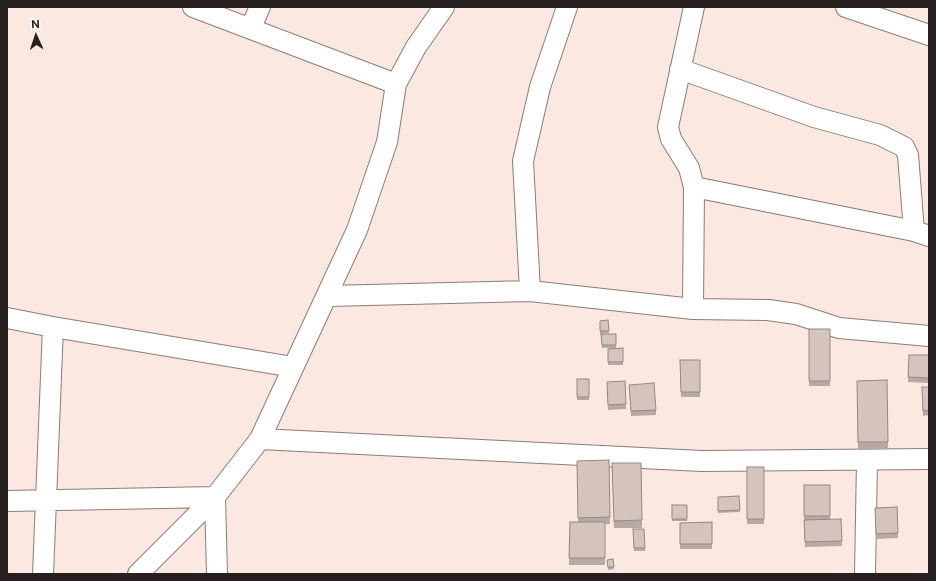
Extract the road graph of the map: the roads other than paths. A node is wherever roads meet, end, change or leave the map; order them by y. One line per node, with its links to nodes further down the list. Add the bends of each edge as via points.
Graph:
1 (193, 7): 7 (street)
2 (260, 7): 7 (street)
3 (444, 7): 10 (street, via 416,47)
4 (567, 7): 13 (street, via 540,88 523,161)
5 (694, 7): 9 (street)
6 (846, 7): 8 (street)
7 (251, 27): 10 (street)
8 (929, 35)
9 (680, 69): 11 (street, via 668,127 671,139 689,168); 12 (street, via 814,117 880,135 904,147 908,155)
10 (396, 84): 14 (street, via 387,142 375,182)
11 (694, 187): 12 (street); 15 (street)
12 (922, 234)
13 (530, 291): 14 (street); 15 (street)
14 (328, 296): 19 (street)
15 (693, 309): 18 (street, via 768,310 796,314 839,328)
16 (7, 318): 17 (street)
17 (53, 327): 19 (street); 25 (street)
18 (929, 336)
19 (293, 367): 20 (street)
20 (260, 439): 22 (street, via 702,461); 23 (street)
21 (929, 459): 22 (street)
22 (867, 461): 29 (street)
23 (215, 497): 25 (street); 27 (street); 28 (street)
24 (7, 501): 25 (street)
25 (48, 501): 26 (street)
26 (43, 574)
27 (138, 574)
28 (217, 574)
29 (865, 574)

